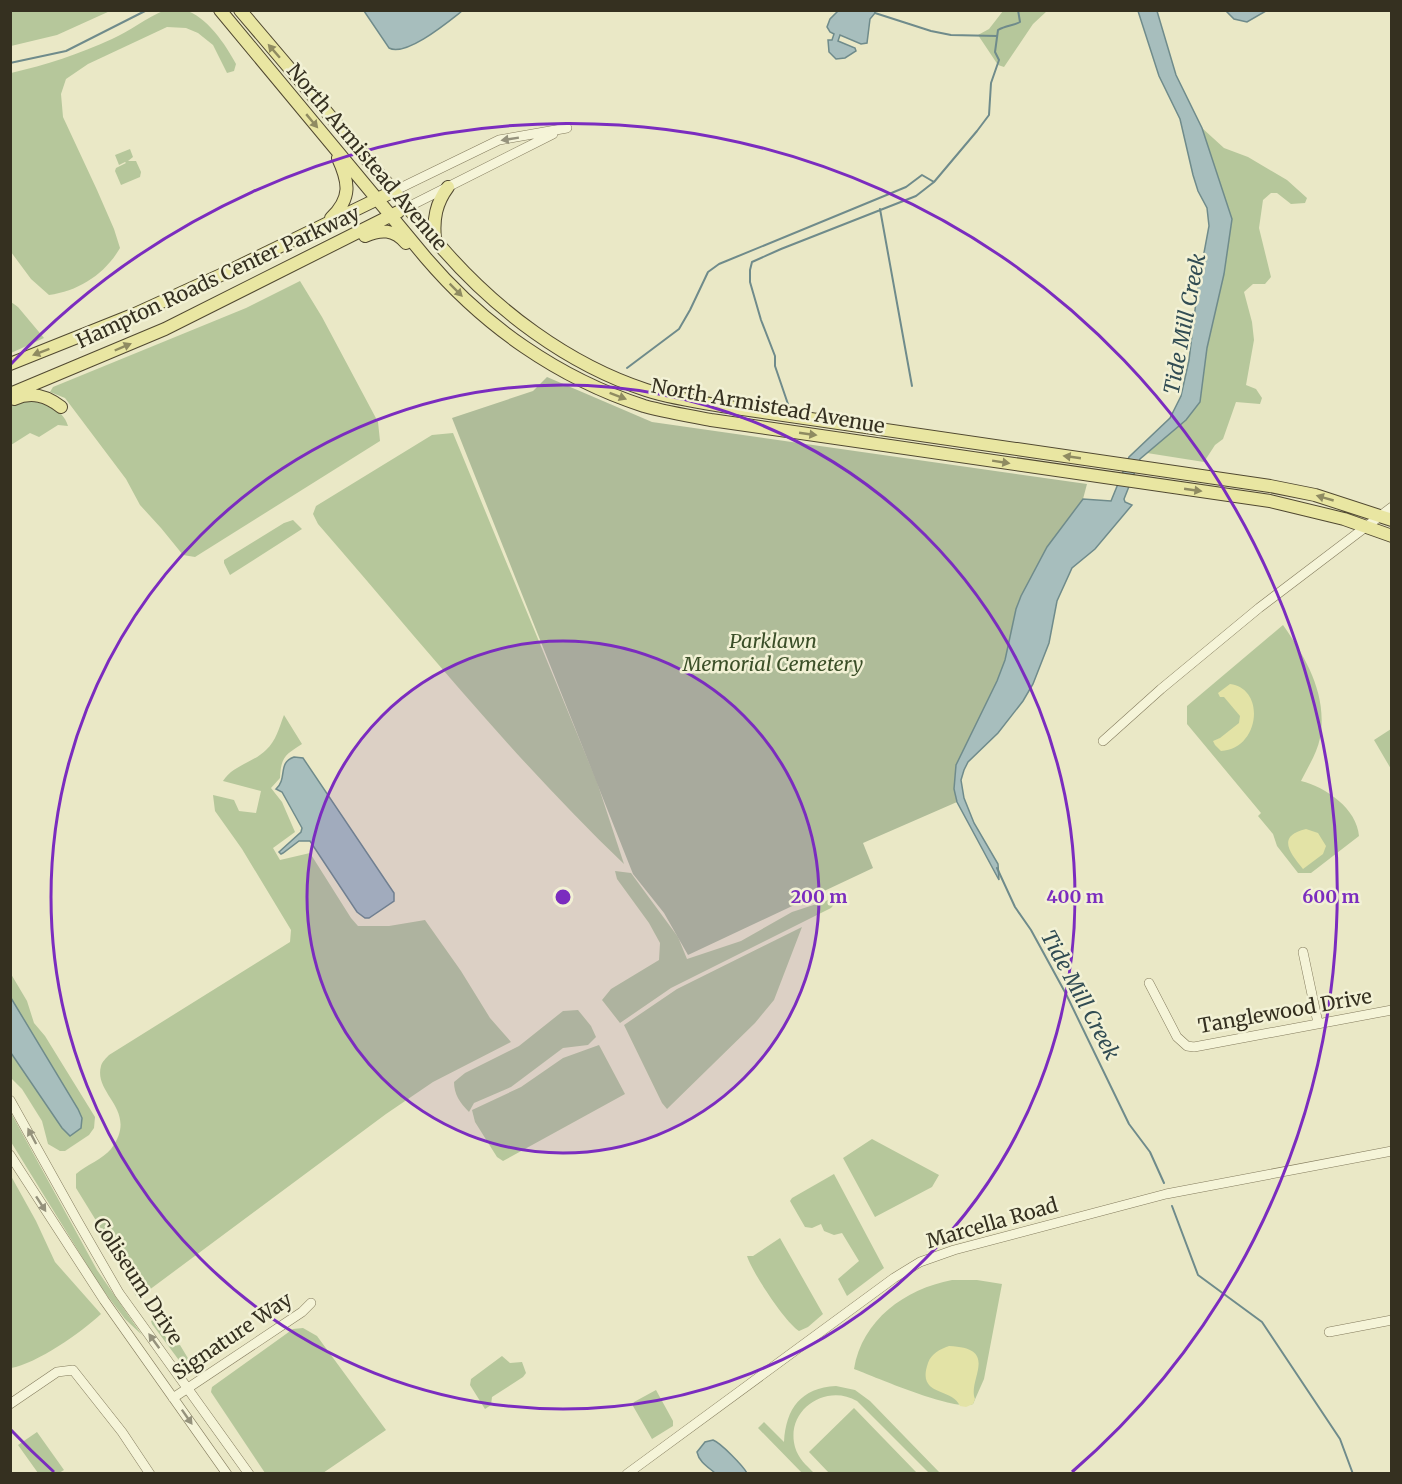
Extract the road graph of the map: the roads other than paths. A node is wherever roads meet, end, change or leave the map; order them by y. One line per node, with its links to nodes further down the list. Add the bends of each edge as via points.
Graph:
1 (220, 10): 3 (main road, North Armistead Avenue, one-way to 3)
2 (240, 10): 5 (main road, North Armistead Avenue, one-way to 2)
3 (329, 142): 6 (main road, North Armistead Avenue); 9 (main road, via 346,178 347,191 339,210)
4 (448, 187): 5 (street, one-way to 5, via 567,128 499,141); 7 (street); 10 (main road, via 436,210)
5 (394, 191): 6 (main road, Hampton Roads Center Parkway); 7 (main road, North Armistead Avenue)
6 (376, 198): 8 (main road, North Armistead Avenue); 9 (main road, Hampton Roads Center Parkway)
7 (408, 207): 8 (main road, Hampton Roads Center Parkway); 10 (main road, North Armistead Avenue)
8 (391, 216): 11 (main road, North Armistead Avenue); 12 (main road, Hampton Roads Center Parkway)
9 (324, 225): 13 (main road, Hampton Roads Center Parkway, one-way to 13, via 178,295)
10 (435, 239): 18 (main road, North Armistead Avenue, one-way to 10, via 1281,488 722,406 649,391 597,370 523,324 477,285)
11 (429, 261): 12 (main road, via 398,234 379,231 304,267); 19 (main road, North Armistead Avenue, one-way to 19, via 481,315 543,360 588,384 647,406 711,420 1270,501)
12 (257, 284): 14 (main road, Hampton Roads Center Parkway, one-way to 12, via 165,329)
13 (10, 364)
14 (10, 394)
15 (10, 400): 16 (main road, via 44,396)
16 (62, 407)
17 (1392, 507): 18 (street)
18 (1386, 518): 19 (street)
19 (1366, 526): 20 (main road, North Armistead Avenue); 21 (street, via 1241,622)
20 (1392, 537)
21 (1103, 741)
22 (1303, 952): 25 (street)
23 (1149, 983): 25 (street, Tanglewood Drive, via 1177,1037 1186,1046)
24 (1392, 1010): 25 (street, Tanglewood Drive)
25 (1318, 1023)
26 (10, 1100): 32 (street, Coliseum Drive, one-way to 26, via 119,1293)
27 (1392, 1151): 38 (street, Marcella Road, via 1162,1196 921,1262)
28 (10, 1155): 33 (street, Coliseum Drive, one-way to 33)
29 (311, 1303): 32 (street, Signature Way)
30 (1392, 1320): 31 (street)
31 (1329, 1332)
32 (188, 1389): 33 (street, Signature Way); 37 (street, Coliseum Drive)
33 (173, 1398): 36 (street, Coliseum Drive, one-way to 36)
34 (10, 1404): 35 (street, via 57,1372 73,1370)
35 (150, 1473)
36 (227, 1473)
37 (249, 1473)
38 (627, 1473)

